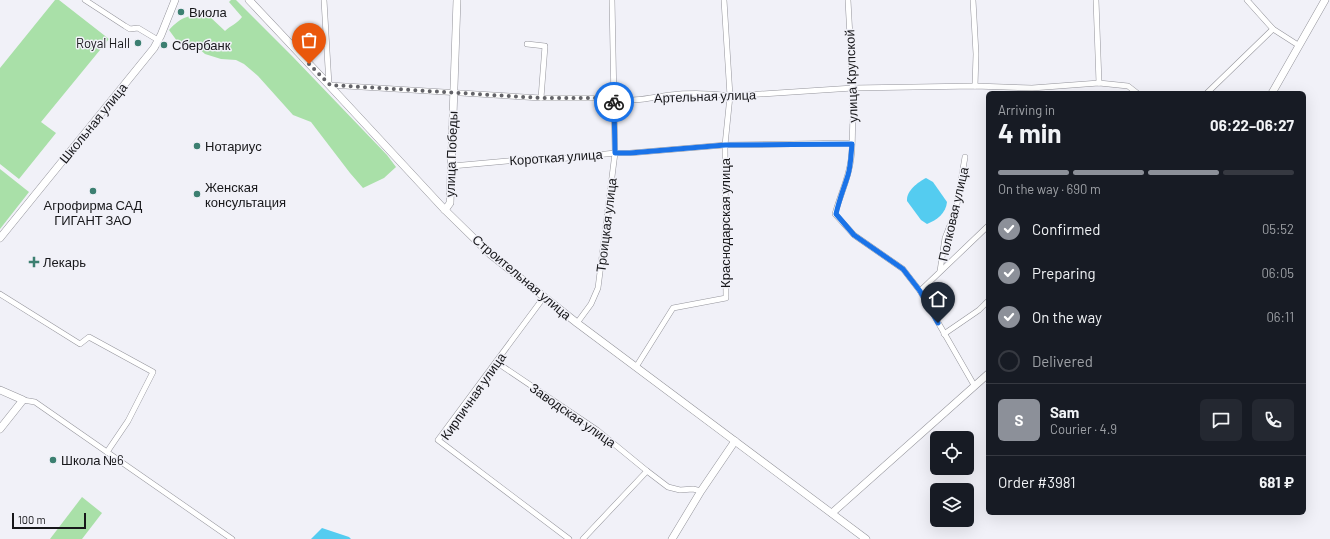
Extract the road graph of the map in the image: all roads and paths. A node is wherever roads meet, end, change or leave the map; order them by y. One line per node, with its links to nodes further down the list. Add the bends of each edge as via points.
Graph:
1 (85, 0): 14 (street, via 130,29 138,28)
2 (175, 0): 14 (street, Школьная улица)
3 (249, 0): 18 (street, Строительная улица)
4 (324, 0): 18 (street)
5 (457, 0): 25 (street, улица Победы)
6 (612, 0): 28 (street, Троицкая улица)
7 (724, 0): 26 (street, Краснодарская улица)
8 (848, 0): 20 (street, улица Крупской)
9 (973, 0): 19 (street)
10 (1096, 0): 17 (street)
11 (1247, 0): 13 (street)
12 (1325, 0): 16 (street)
13 (1273, 29): 16 (street); 23 (street)
14 (158, 40): 36 (street, Школьная улица)
15 (527, 44): 27 (street, via 545,46)
16 (1298, 45): 24 (street)
17 (1099, 83): 21 (street, Артельная улица); 22 (street, Артельная улица, via 1128,86)
18 (330, 85): 25 (street, Артельная улица); 34 (street, Строительная улица)
19 (975, 86): 20 (street, Артельная улица); 21 (street, Артельная улица)
20 (853, 88): 26 (street, Артельная улица); 29 (street, улица Крупской)
21 (1032, 90)
22 (1134, 91)
23 (1209, 91)
24 (1273, 91)
25 (454, 92): 27 (street, Артельная улица); 33 (street, улица Победы)
26 (730, 96): 28 (street, Артельная улица, via 721,94 621,100); 30 (street, Краснодарская улица)
27 (541, 98): 28 (street, Артельная улица)
28 (614, 98): 31 (street, Троицкая улица)
29 (852, 144): 30 (street, Короткая улица); 38 (street, улица Крупской, via 848,175 836,214 854,235 903,269)
30 (725, 145): 31 (street, Короткая улица); 45 (street, Краснодарская улица, via 726,298 673,308)
31 (615, 153): 33 (street, Короткая улица); 42 (street, Троицкая улица, via 598,288 591,304)
32 (966, 157): 37 (street, Полковая улица, via 956,210 945,238)
33 (452, 166): 34 (street, улица Победы, via 450,203)
34 (445, 210): 40 (street, Строительная улица, via 490,254)
35 (986, 228): 37 (street)
36 (0, 238)
37 (940, 271): 38 (street)
38 (920, 291): 43 (street, улица Крупской)
39 (0, 294): 52 (street, via 80,344 89,337 153,372 128,421)
40 (544, 297): 42 (street, Строительная улица); 44 (street, Кирпичная улица)
41 (986, 303): 43 (street)
42 (577, 323): 45 (street, Строительная улица)
43 (944, 334): 47 (street, улица Крупской)
44 (496, 362): 53 (street, Заводская улица, via 598,430); 57 (street, Кирпичная улица, via 438,440)
45 (636, 367): 51 (street, Строительная улица)
46 (986, 376): 47 (street)
47 (974, 385): 55 (street)
48 (0, 390): 49 (street)
49 (23, 400): 50 (street); 52 (street, via 35,402)
50 (0, 429)
51 (735, 440): 54 (street); 55 (street, Строительная улица)
52 (107, 452): 56 (street)
53 (647, 471): 54 (street, Заводская улица, via 668,487); 58 (street)
54 (701, 491): 59 (street)
55 (832, 513): 60 (street, Строительная улица)
56 (232, 539)
57 (569, 539)
58 (583, 539)
59 (672, 539)
60 (866, 539)

